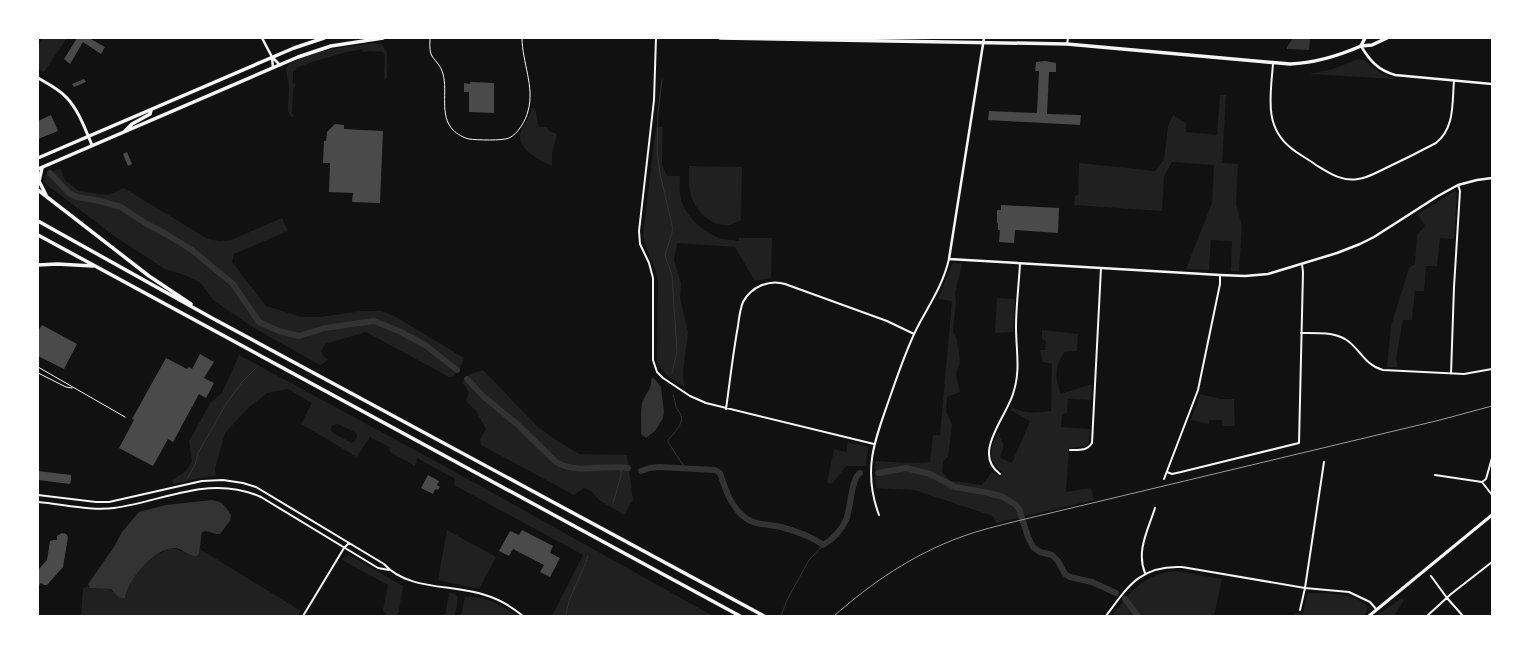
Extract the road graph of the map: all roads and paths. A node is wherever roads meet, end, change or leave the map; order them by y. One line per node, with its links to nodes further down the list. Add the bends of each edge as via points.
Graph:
1 (262, 38): 15 (street)
2 (324, 38): 15 (highway)
3 (383, 38): 17 (highway, via 331,46)
4 (430, 38): 5 (lane, via 431,54 443,74 445,107 450,125 460,135 474,139 510,137 526,116 530,92)
5 (522, 38)
6 (656, 38): 49 (street, via 654,100 639,231 640,244 654,278 652,360 657,372 676,387 690,396)
7 (720, 38): 8 (highway)
8 (730, 38): 12 (highway)
9 (1068, 38): 13 (street)
10 (1365, 38): 14 (highway)
11 (1387, 38): 14 (highway, via 1372,45)
12 (984, 40): 13 (highway); 34 (street)
13 (1067, 44): 16 (highway)
14 (1361, 46): 16 (highway, via 1310,63); 20 (street, via 1374,64 1390,74)
15 (272, 58): 17 (street); 18 (street); 22 (highway)
16 (1273, 63): 20 (street, via 1270,107 1276,132 1295,151 1331,174 1354,180 1367,177 1444,137 1450,122)
17 (280, 65): 18 (highway)
18 (273, 68): 23 (highway)
19 (38, 78): 24 (main road, via 67,98)
20 (1454, 81): 21 (street)
21 (1492, 84)
22 (151, 110): 23 (highway, via 150,114); 24 (highway)
23 (123, 132): 25 (highway)
24 (88, 136): 25 (main road); 26 (highway)
25 (92, 145): 27 (highway)
26 (38, 158)
27 (40, 168): 31 (highway, via 39,181)
28 (1492, 178): 29 (street)
29 (1458, 185): 36 (street, via 1360,244); 47 (street, via 1460,191)
30 (38, 190): 31 (highway)
31 (48, 197): 41 (highway, via 149,276)
32 (38, 221): 41 (highway)
33 (38, 235): 38 (highway)
34 (949, 259): 35 (street); 43 (street, via 940,285)
35 (1020, 263): 39 (street); 56 (street, via 1016,323 1017,377 1008,408 988,450 990,464)
36 (1302, 264): 40 (street, via 1268,274); 42 (street)
37 (38, 265): 38 (highway)
38 (94, 266): 78 (highway)
39 (1101, 268): 40 (street); 52 (street, via 1093,439 1088,448)
40 (1220, 275): 55 (street, via 1200,384)
41 (212, 318): 79 (highway)
42 (1302, 333): 47 (street, via 1335,335 1346,339 1365,360 1383,370); 55 (street, via 1299,443 1172,474)
43 (914, 334): 49 (street, via 887,321 785,284 775,282 757,287 742,306); 51 (street)
44 (38, 367): 48 (lane)
45 (1492, 369): 47 (street)
46 (38, 373): 48 (lane)
47 (1451, 374)
48 (72, 388): 50 (lane)
49 (726, 409): 51 (street)
50 (125, 417)
51 (874, 444): 64 (street, via 872,492)
52 (1070, 450)
53 (1492, 458): 59 (street, via 1486,479)
54 (1324, 462): 72 (street)
55 (1167, 472): 58 (street)
56 (1000, 474)
57 (1436, 475): 59 (street)
58 (1164, 479)
59 (1482, 482): 61 (street)
60 (38, 495): 66 (street, via 110,502 202,481 234,481 256,487)
61 (1492, 495)
62 (38, 502): 67 (street, via 104,509 207,488 234,488 261,497)
63 (1154, 508): 70 (street, via 1141,556)
64 (878, 515)
65 (1492, 515): 75 (main road)
66 (349, 543): 67 (street); 69 (street)
67 (344, 548): 69 (street, via 378,568); 76 (street)
68 (1492, 562): 73 (street)
69 (390, 570): 77 (street, via 406,580 485,594 508,605)
70 (1145, 573): 72 (street, via 1160,568 1182,567); 80 (street, via 1127,587)
71 (1431, 576): 73 (street)
72 (1305, 588): 74 (street); 75 (street, via 1349,592 1370,602)
73 (1447, 598): 82 (street); 83 (street)
74 (1300, 610)
75 (1377, 610): 81 (main road)
76 (303, 616)
77 (523, 616)
78 (740, 616)
79 (764, 616)
80 (1106, 616)
81 (1369, 616)
82 (1427, 616)
83 (1463, 616)

